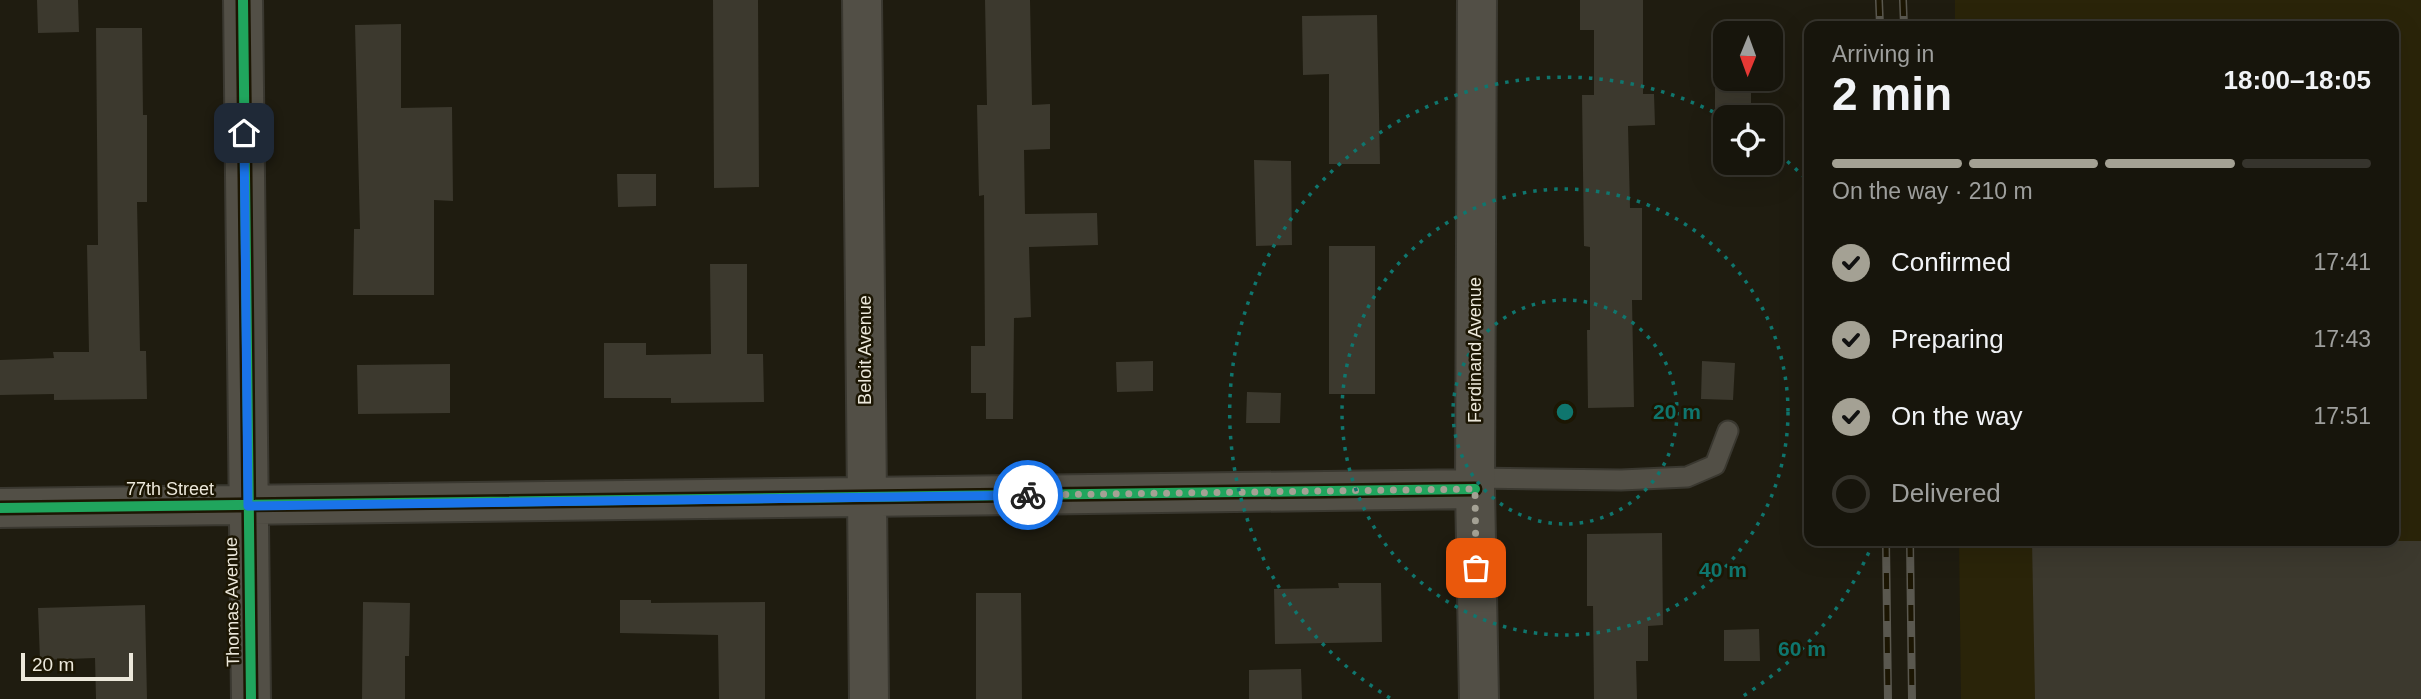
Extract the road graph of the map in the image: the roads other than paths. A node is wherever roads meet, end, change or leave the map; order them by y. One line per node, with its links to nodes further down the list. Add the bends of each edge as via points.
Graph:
1 (243, 0): 7 (street, Thomas Avenue)
2 (862, 0): 6 (street, Beloit Avenue)
3 (1477, 0): 5 (street, Ferdinand Avenue)
4 (1728, 431): 5 (lane, via 1715,465 1687,477)
5 (1475, 484): 6 (street, 77th Street); 11 (street, Ferdinand Avenue)
6 (866, 497): 7 (street, 77th Street); 10 (street, Beloit Avenue)
7 (248, 506): 8 (street, 77th Street); 9 (street, Thomas Avenue)
8 (0, 508)
9 (251, 699)
10 (869, 699)
11 (1479, 699)

